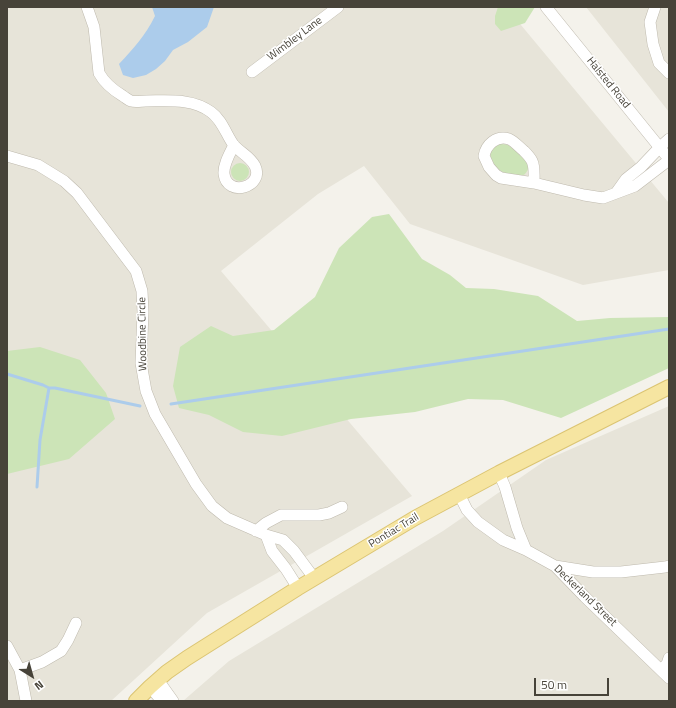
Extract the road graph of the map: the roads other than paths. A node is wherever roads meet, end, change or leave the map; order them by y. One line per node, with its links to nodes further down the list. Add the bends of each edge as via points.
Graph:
1 (87, 7): 8 (street, via 94,27 100,73 111,89 131,101 197,104 212,112)
2 (338, 7): 5 (street, Wimbley Lane)
3 (546, 7): 9 (street, Halsted Road)
4 (655, 7): 6 (street, via 650,22 653,44 659,63)
5 (252, 72)
6 (669, 73)
7 (669, 139): 9 (street)
8 (234, 145)
9 (660, 147): 11 (street, Halsted Road); 13 (street, via 626,179)
10 (7, 156): 18 (street, Woodbine Circle, via 38,165 64,181 77,193 136,271 142,291 141,363 146,391 155,414 196,484 212,506 227,518)
11 (669, 160): 13 (street, via 635,186)
12 (534, 183): 12 (street, via 532,161 517,145 510,139 502,138 490,144 484,156 496,175); 13 (street, via 603,198)
13 (616, 193)
14 (669, 387): 15 (main road, Pontiac Trail)
15 (499, 473): 16 (main road, Pontiac Trail); 19 (street)
16 (459, 494): 19 (street, Deckerland Street, via 467,510 478,522 503,540); 22 (main road, Pontiac Trail)
17 (342, 508): 18 (street, via 330,513 281,515 266,523)
18 (261, 533): 22 (street, Woodbine Circle, via 283,540); 23 (street)
19 (526, 550): 20 (street, Deckerland Street)
20 (555, 566): 21 (street, via 593,572 621,572); 28 (street, Deckerland Street)
21 (669, 566)
22 (314, 578): 23 (main road, Pontiac Trail)
23 (298, 588): 29 (main road, Pontiac Trail, via 187,658)
24 (76, 623): 27 (street, via 61,651)
25 (7, 646): 27 (street)
26 (669, 658): 28 (street)
27 (20, 670): 30 (street)
28 (665, 674)
29 (154, 684): 31 (main road, Pontiac Trail); 32 (street); 33 (street)
30 (26, 701)
31 (136, 701)
32 (162, 701)
33 (174, 701)

